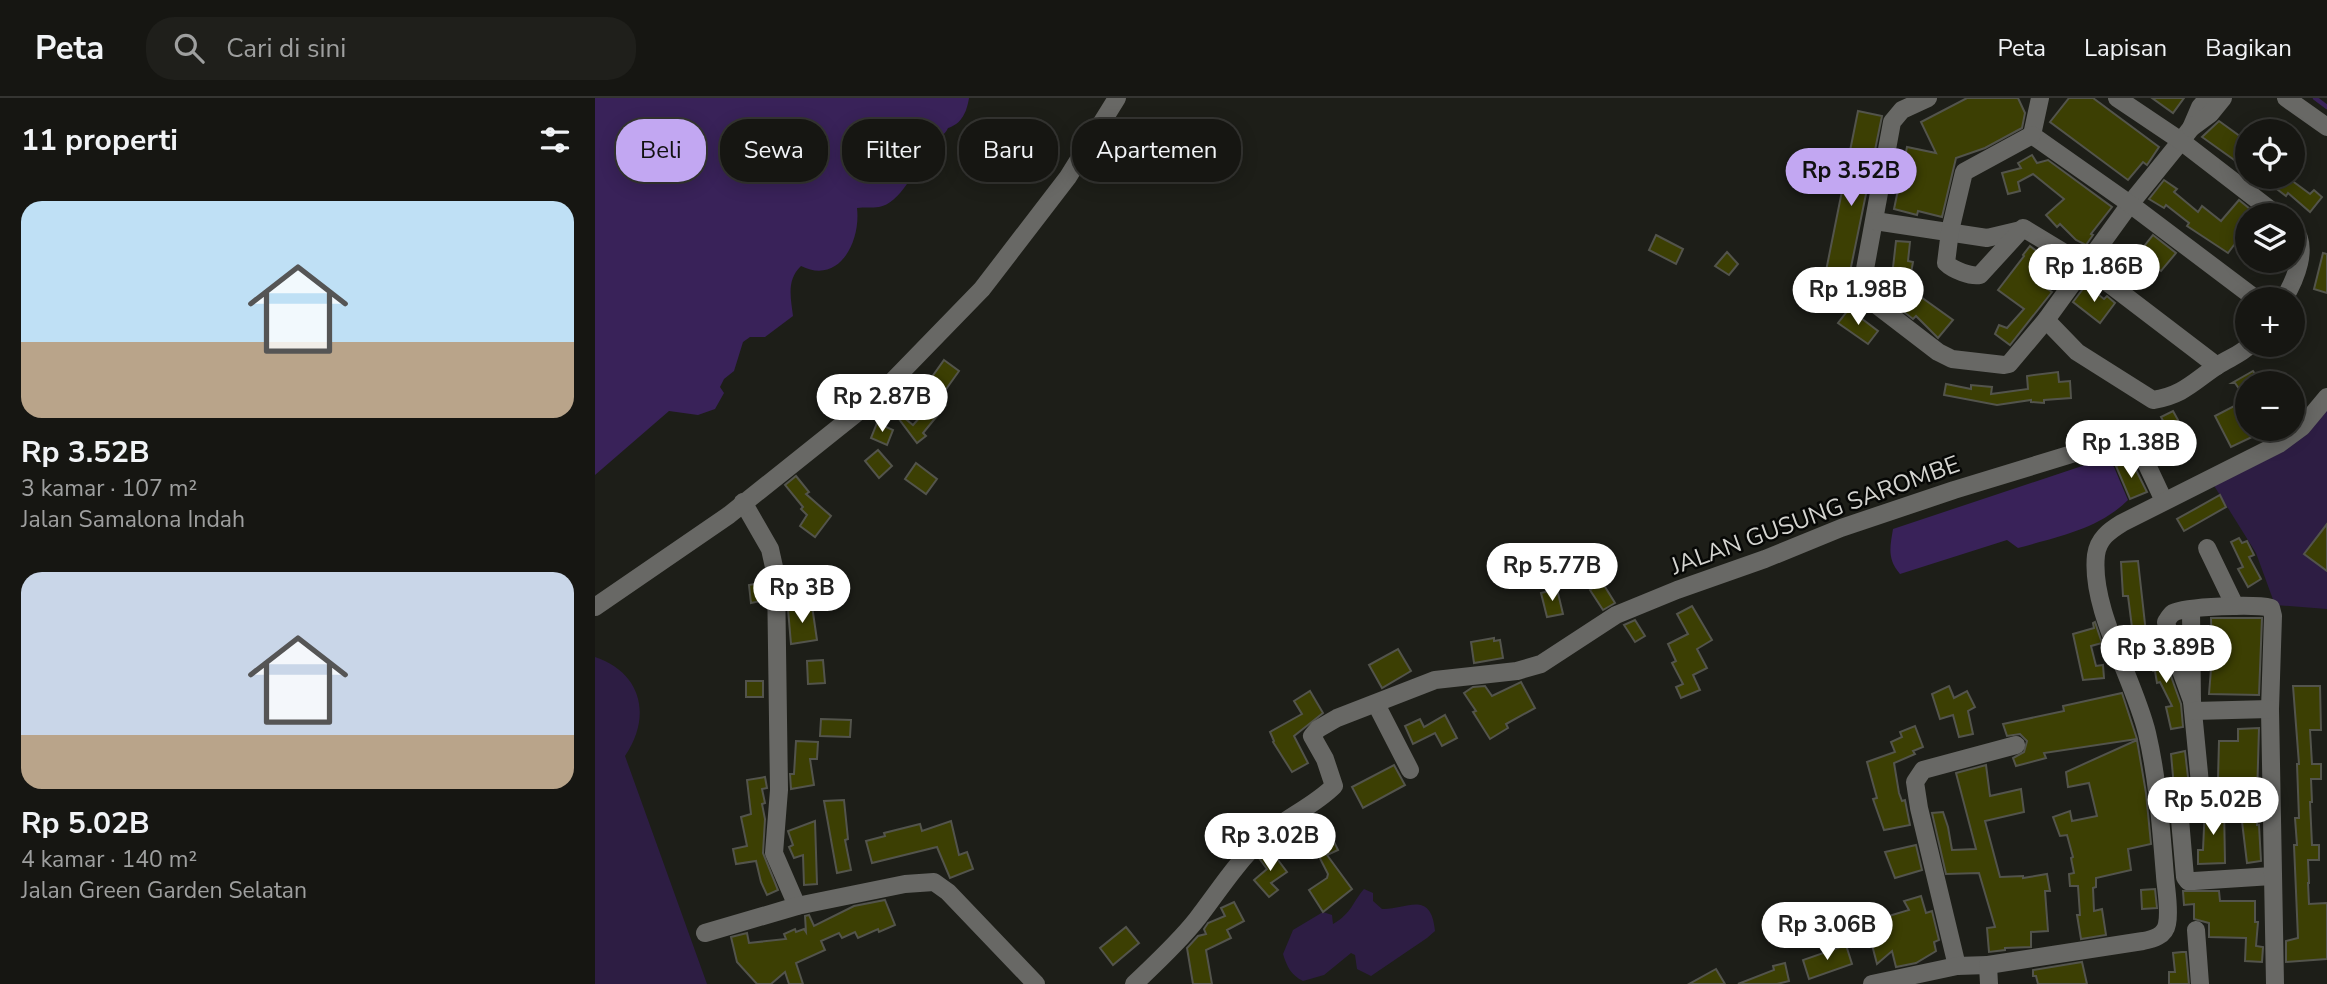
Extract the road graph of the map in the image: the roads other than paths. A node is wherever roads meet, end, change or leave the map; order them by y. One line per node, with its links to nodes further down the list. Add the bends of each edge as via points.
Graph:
1 (1117, 98): 23 (street, via 1068,177 982,289 878,396)
2 (1928, 98): 13 (street, via 1902,110 1892,122)
3 (2040, 98): 9 (street)
4 (2117, 98): 10 (street)
5 (2208, 98): 10 (street)
6 (2223, 98): 10 (street)
7 (2286, 98): 8 (street)
8 (2327, 127)
9 (2032, 135): 12 (street); 15 (street, via 1966,169)
10 (2186, 135): 11 (street); 12 (street)
11 (2263, 203)
12 (2130, 204): 16 (street); 17 (street)
13 (1875, 221): 15 (street); 18 (street, via 1861,287 1865,296 1938,352 1952,359 2004,365 2012,362)
14 (2023, 228): 15 (street, via 1987,238); 15 (street, via 1976,276 1945,261); 16 (street)
15 (1951, 231)
16 (2086, 266): 18 (street); 20 (street)
17 (2240, 287)
18 (2046, 320): 20 (street, via 2077,352 2154,400 2167,398)
19 (2235, 357): 20 (street)
20 (2217, 366)
21 (2327, 397): 22 (street, via 2302,427 2279,444)
22 (2164, 501): 28 (street, JALAN GUSUNG SAROMBE, via 2141,452 2129,446 2098,446 1841,528 1677,590 1616,615 1541,664 1435,680); 37 (street, via 2106,534 2098,547 2096,573 2147,732 2161,818 2168,923 2158,936 2143,941)
23 (743, 502): 26 (street); 34 (street, via 770,549 776,576 779,790 774,853)
24 (2207, 548): 25 (street)
25 (2233, 606): 27 (street); 30 (street, via 2272,611)
26 (595, 607)
27 (2191, 610): 29 (street); 29 (street, via 2175,612 2166,622)
28 (1376, 704): 32 (street); 40 (street, JALAN GUSUNG SAROMBE, via 1318,729 1312,736 1334,786 1261,840 1196,920)
29 (2193, 706): 30 (street); 33 (street, via 2201,794 2179,808 2186,879)
30 (2270, 709): 33 (street)
31 (2016, 745): 38 (street, via 1923,770 1915,782)
32 (1410, 770)
33 (2272, 876): 44 (street)
34 (797, 906): 36 (street); 39 (street, via 934,882)
35 (2196, 930): 43 (street)
36 (705, 933)
37 (1987, 965): 38 (street); 42 (street)
38 (1957, 966): 41 (street)
39 (1036, 984)
40 (1134, 984)
41 (1871, 984)
42 (1989, 984)
43 (2200, 984)
44 (2275, 984)

